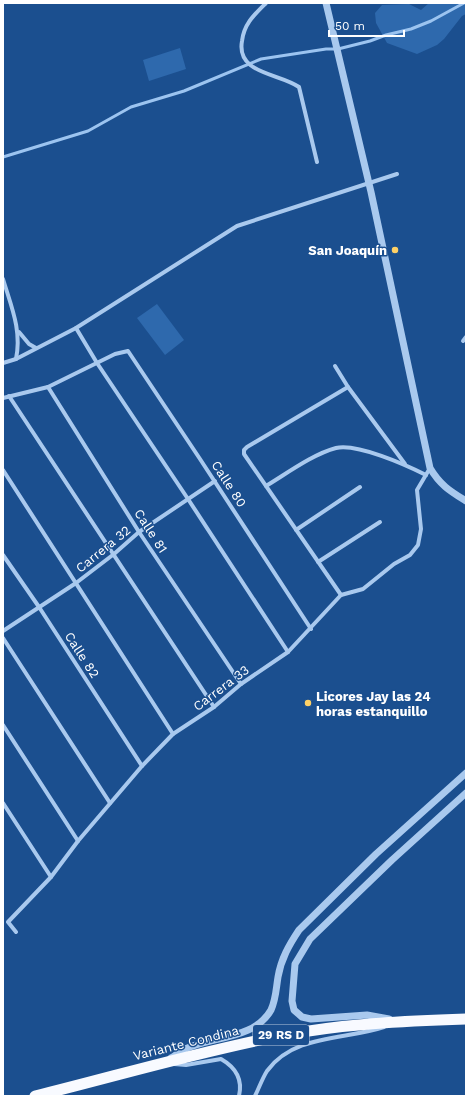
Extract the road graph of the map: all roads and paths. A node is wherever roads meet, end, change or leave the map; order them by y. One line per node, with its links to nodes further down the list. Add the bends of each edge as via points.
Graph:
1 (266, 3): 3 (street, via 251,17 243,31 240,50 247,63 299,87)
2 (326, 3): 5 (street)
3 (318, 162)
4 (396, 174): 5 (street)
5 (369, 183): 7 (street, via 237,226); 19 (street)
6 (3, 279): 8 (street)
7 (76, 328): 9 (street); 12 (street)
8 (18, 332): 9 (street); 10 (street)
9 (36, 348): 10 (street)
10 (16, 359): 11 (street)
11 (3, 363)
12 (97, 363): 14 (street); 22 (street, Calle 80, via 128,351); 25 (street)
13 (335, 366): 15 (street)
14 (48, 387): 16 (street); 29 (street, Calle 81)
15 (348, 387): 18 (street); 23 (street, via 247,446 244,454)
16 (9, 396): 17 (street); 30 (street)
17 (3, 398)
18 (405, 464): 21 (street); 23 (street, via 355,448 341,447 314,457)
19 (430, 468): 21 (street); 26 (street, via 437,479)
20 (3, 470): 33 (street)
21 (426, 475): 34 (street, via 417,490 421,529 420,539 414,550 364,589)
22 (214, 481): 25 (street, Carrera 32); 36 (street, Calle 80)
23 (266, 486): 28 (street)
24 (360, 487): 28 (street)
25 (188, 499): 29 (street, Carrera 32); 39 (street)
26 (466, 501)
27 (380, 522): 32 (street)
28 (296, 530): 32 (street)
29 (139, 532): 30 (street, Carrera 32); 40 (street, Calle 81)
30 (114, 554): 33 (street, Carrera 32); 41 (street)
31 (3, 555): 35 (street, Calle 82)
32 (318, 562): 34 (street)
33 (76, 583): 35 (street, Carrera 32); 43 (street)
34 (341, 595): 36 (street, Carrera 33)
35 (39, 607): 37 (street, Carrera 32); 44 (street, Calle 82)
36 (311, 629): 39 (street, Carrera 33)
37 (3, 631)
38 (3, 638): 48 (street)
39 (288, 652): 40 (street, Carrera 33)
40 (241, 684): 41 (street, Carrera 33)
41 (214, 707): 43 (street, Carrera 33)
42 (3, 725): 49 (street)
43 (173, 734): 44 (street, Carrera 33)
44 (142, 766): 48 (street, Carrera 33)
45 (466, 773): 51 (street, via 376,854)
46 (466, 793): 53 (street)
47 (3, 803): 50 (street)
48 (110, 803): 49 (street, Carrera 33)
49 (78, 841): 50 (street, Carrera 33)
50 (51, 877): 52 (street, Carrera 33, via 8,922)
51 (299, 930): 53 (street); 56 (street, via 282,960 275,1000 270,1012 262,1021 249,1030 184,1050)
52 (16, 932)
53 (310, 939): 55 (street, via 295,964 292,990 294,1010 302,1017 310,1019 367,1015)
54 (466, 1019): 55 (highway, Variante Condina / 29 RS D)
55 (402, 1022): 56 (highway, Variante Condina / 29 RS D, via 281,1035); 59 (street, via 371,1032 294,1048 280,1057 267,1071)
56 (162, 1064): 57 (highway, Variante Condina / 29 RS D); 58 (street, via 186,1065 221,1059 231,1065 236,1073 240,1082)
57 (35, 1096)
58 (238, 1096)
59 (255, 1096)

